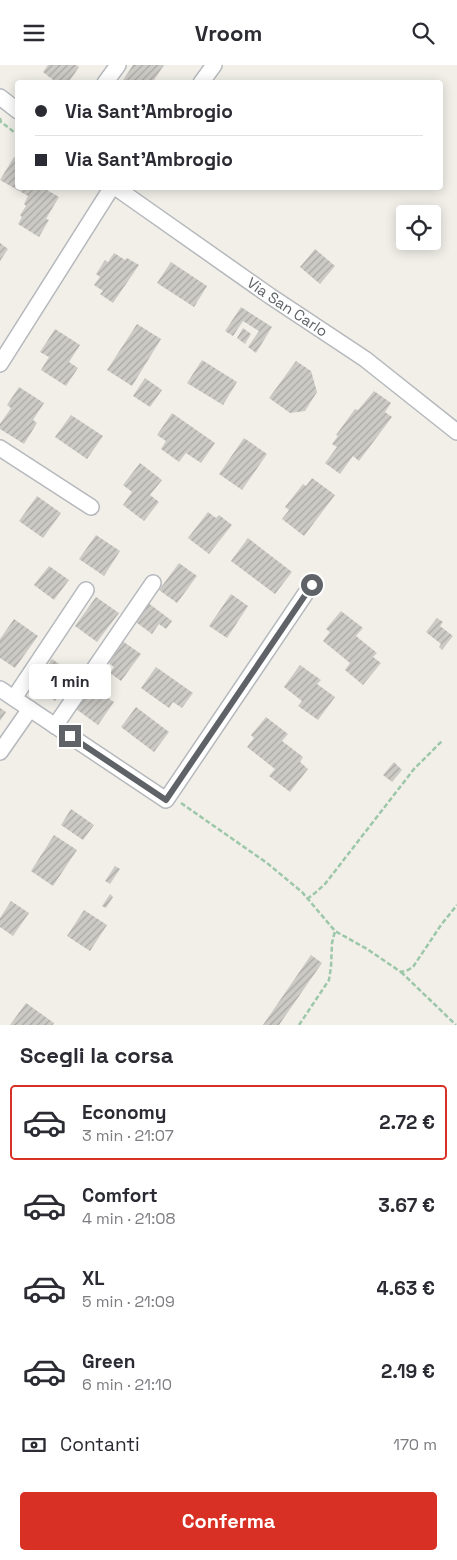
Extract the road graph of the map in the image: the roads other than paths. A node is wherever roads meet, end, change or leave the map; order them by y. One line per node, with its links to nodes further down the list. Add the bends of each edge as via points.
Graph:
1 (118, 65): 3 (street)
2 (214, 65): 4 (street)
3 (107, 80)
4 (203, 80)
5 (0, 97): 6 (street)
6 (15, 109)
7 (111, 190): 9 (street)
8 (117, 190): 10 (street, Via San Carlo, via 369,362)
9 (0, 364)
10 (457, 432)
11 (0, 448): 12 (street)
12 (91, 507)
13 (153, 583): 19 (street)
14 (312, 585): 19 (street, via 166,800)
15 (86, 591): 17 (street)
16 (0, 689): 17 (street)
17 (14, 698): 18 (street)
18 (30, 709): 19 (street); 20 (street)
19 (55, 726)
20 (0, 752)

